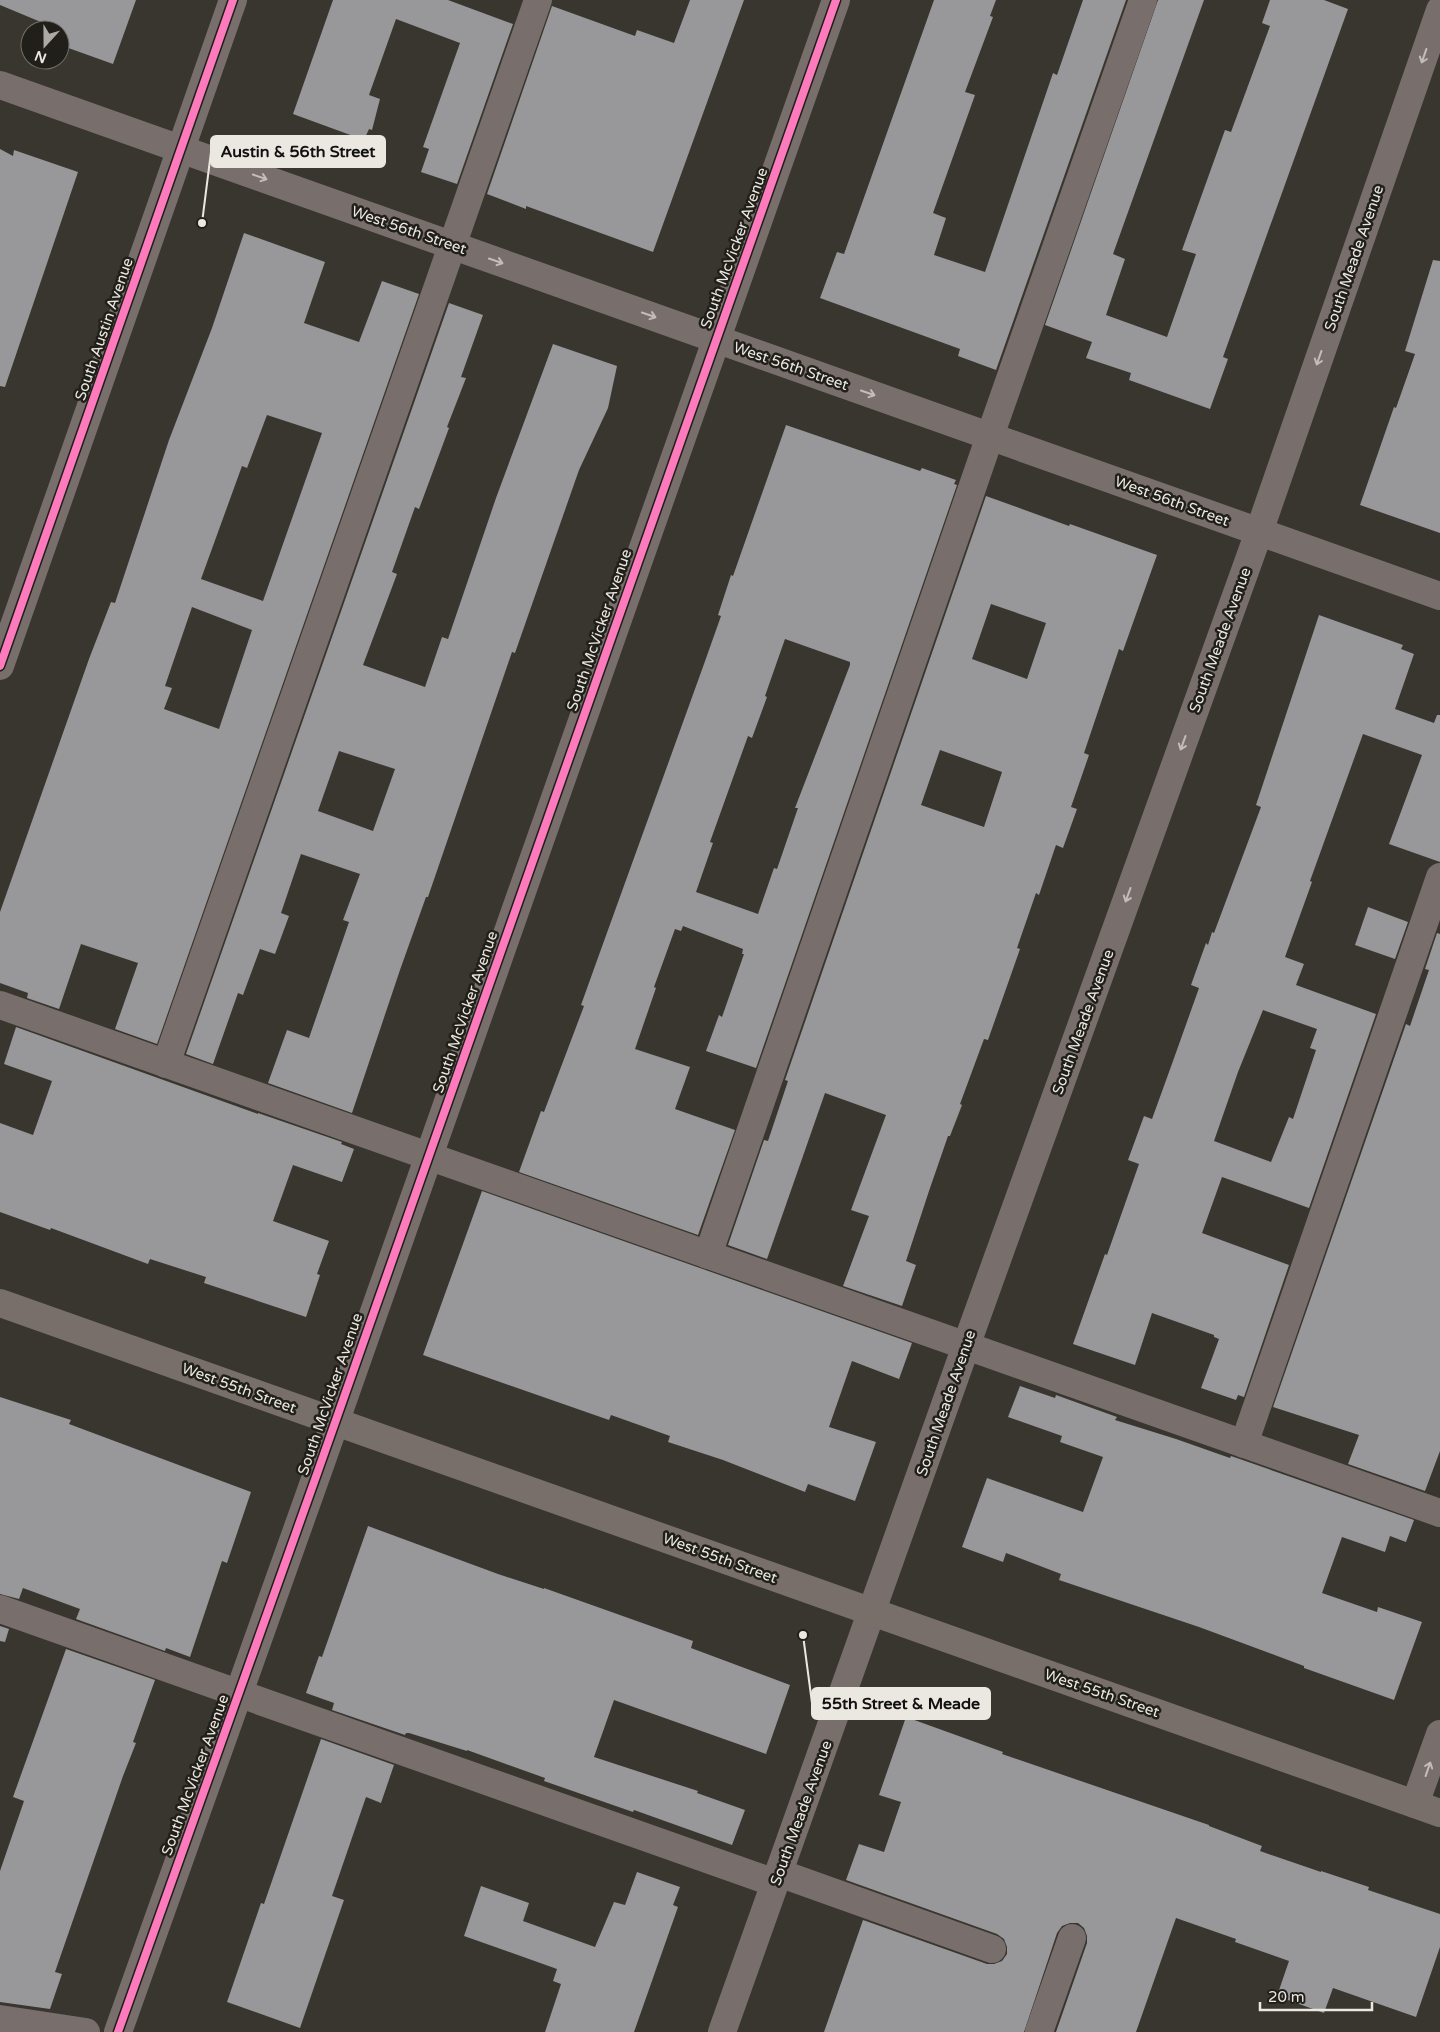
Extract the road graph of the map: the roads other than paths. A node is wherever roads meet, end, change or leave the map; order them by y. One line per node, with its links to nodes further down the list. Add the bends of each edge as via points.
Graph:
1 (233, 0): 7 (street, South Austin Avenue)
2 (538, 0): 8 (street)
3 (836, 0): 9 (street, South McVicker Avenue)
4 (1144, 0): 10 (street)
5 (1440, 10): 11 (street, South Meade Avenue, one-way to 11)
6 (0, 85): 7 (street, West 56th Street)
7 (181, 149): 8 (street, West 56th Street, one-way to 8); 13 (street, South Austin Avenue)
8 (452, 246): 9 (street, West 56th Street, one-way to 9); 16 (street)
9 (716, 339): 10 (street, West 56th Street, one-way to 10); 17 (street, South McVicker Avenue)
10 (990, 436): 11 (street, West 56th Street); 18 (street)
11 (1259, 532): 12 (street, West 56th Street); 20 (street, South Meade Avenue, one-way to 20)
12 (1440, 596)
13 (0, 666)
14 (1440, 877): 22 (street)
15 (0, 1005): 16 (street)
16 (166, 1064): 17 (street)
17 (429, 1156): 18 (street); 21 (street, South McVicker Avenue)
18 (708, 1255): 20 (street)
19 (0, 1302): 21 (main road, West 55th Street)
20 (966, 1346): 22 (street); 25 (street, South Meade Avenue)
21 (335, 1422): 25 (main road, West 55th Street); 26 (street, South McVicker Avenue)
22 (1244, 1444): 23 (street)
23 (1440, 1513)
24 (0, 1609): 26 (street)
25 (872, 1612): 28 (main road, West 55th Street); 29 (street, South Meade Avenue)
26 (238, 1694): 29 (street); 34 (street, South McVicker Avenue)
27 (1440, 1734): 28 (street, one-way to 27)
28 (1428, 1809)
29 (777, 1878): 31 (street); 35 (street, South Meade Avenue)
30 (1072, 1938): 36 (street)
31 (992, 1949)
32 (0, 2019): 33 (street)
33 (86, 2032)
34 (118, 2032)
35 (722, 2032)
36 (1039, 2032)

